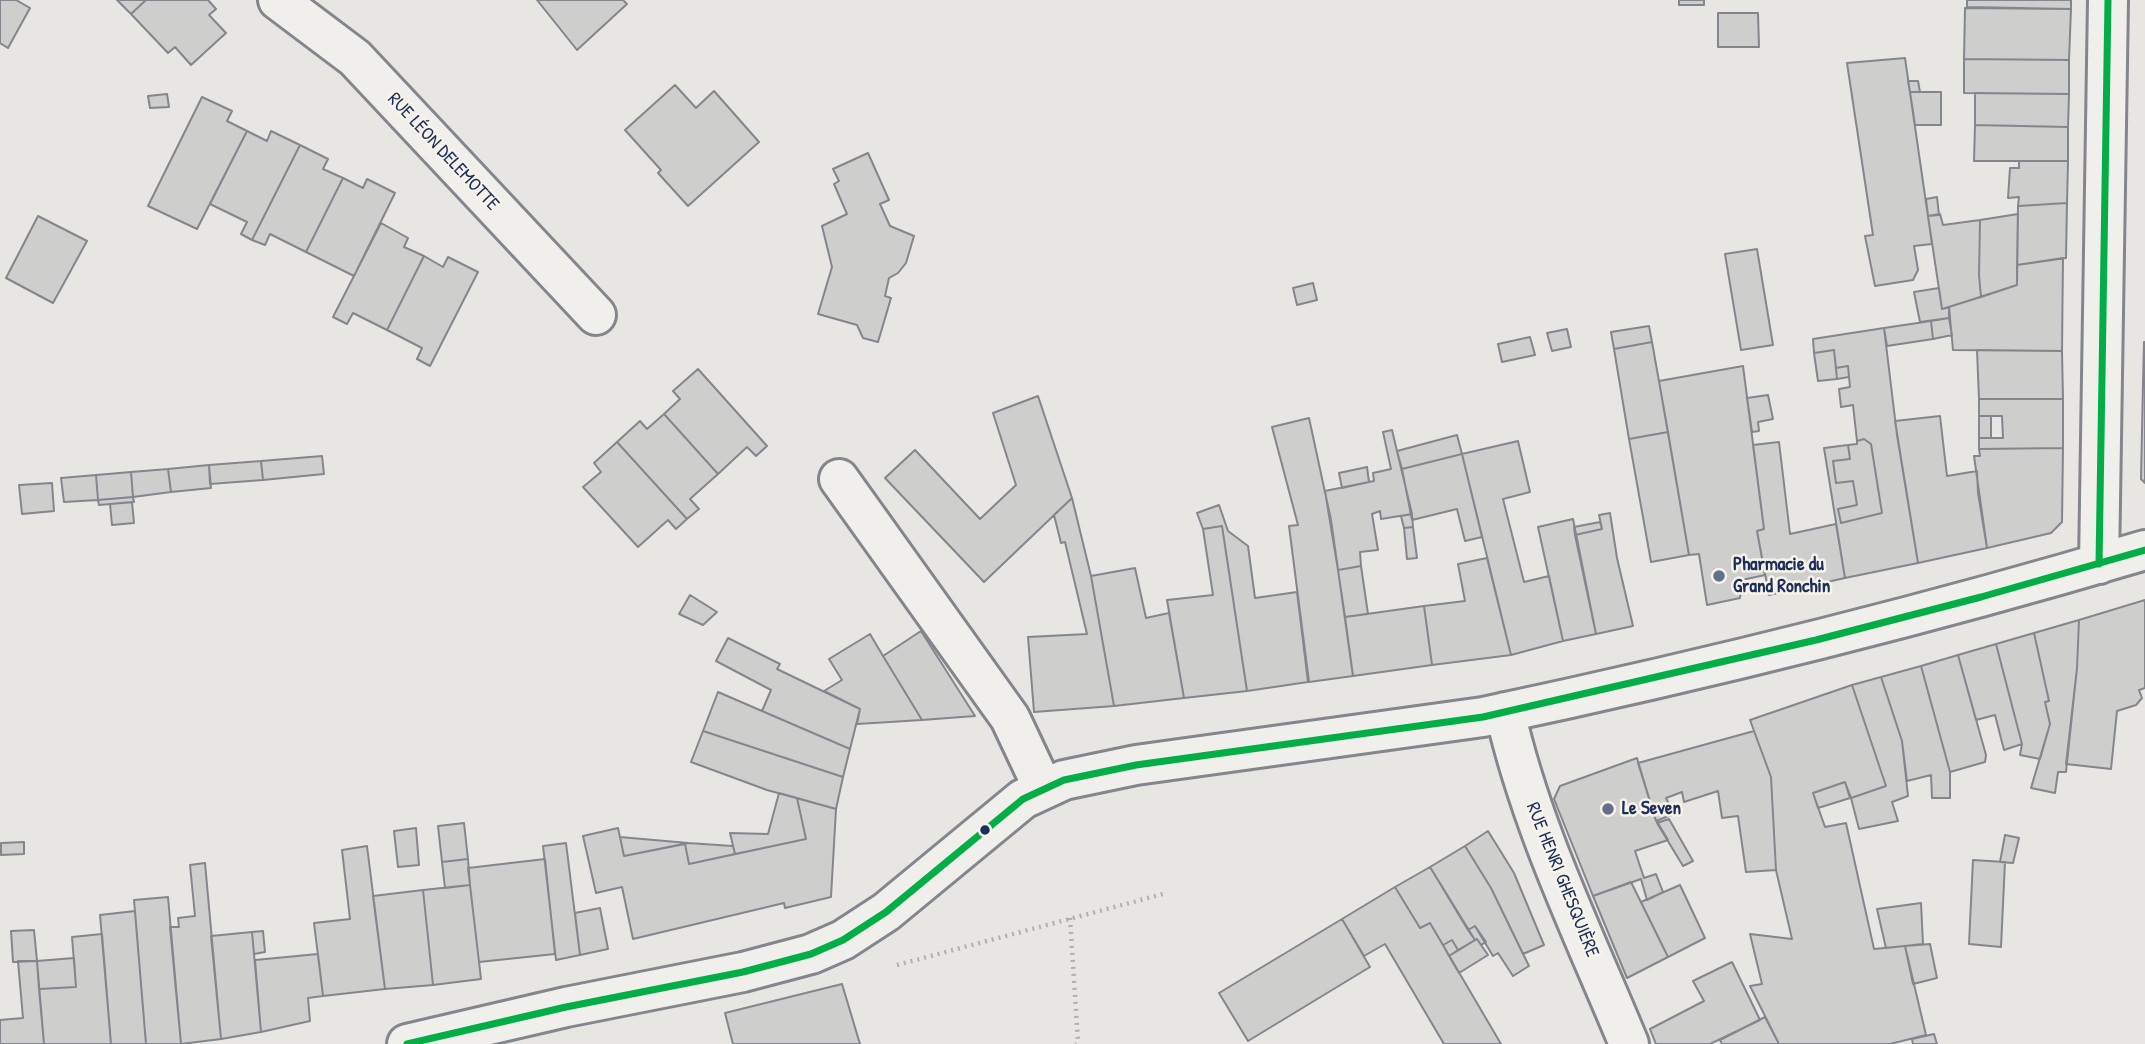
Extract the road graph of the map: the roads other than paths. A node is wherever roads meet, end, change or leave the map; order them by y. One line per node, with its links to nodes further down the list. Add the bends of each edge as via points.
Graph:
1 (278, 0): 3 (street, RUE LÉON DELEMOTTE, via 355,58)
2 (2108, 0): 6 (street)
3 (596, 315)
4 (839, 479): 8 (street, via 1010,718)
5 (2145, 551): 6 (street)
6 (2099, 564): 7 (street, via 1786,647)
7 (1505, 712): 8 (street, via 1136,765); 10 (street, RUE HENRI GHESQUIÈRE, via 1539,824)
8 (1042, 788): 9 (street, via 886,912 811,954)
9 (407, 1044)
10 (1629, 1044)

